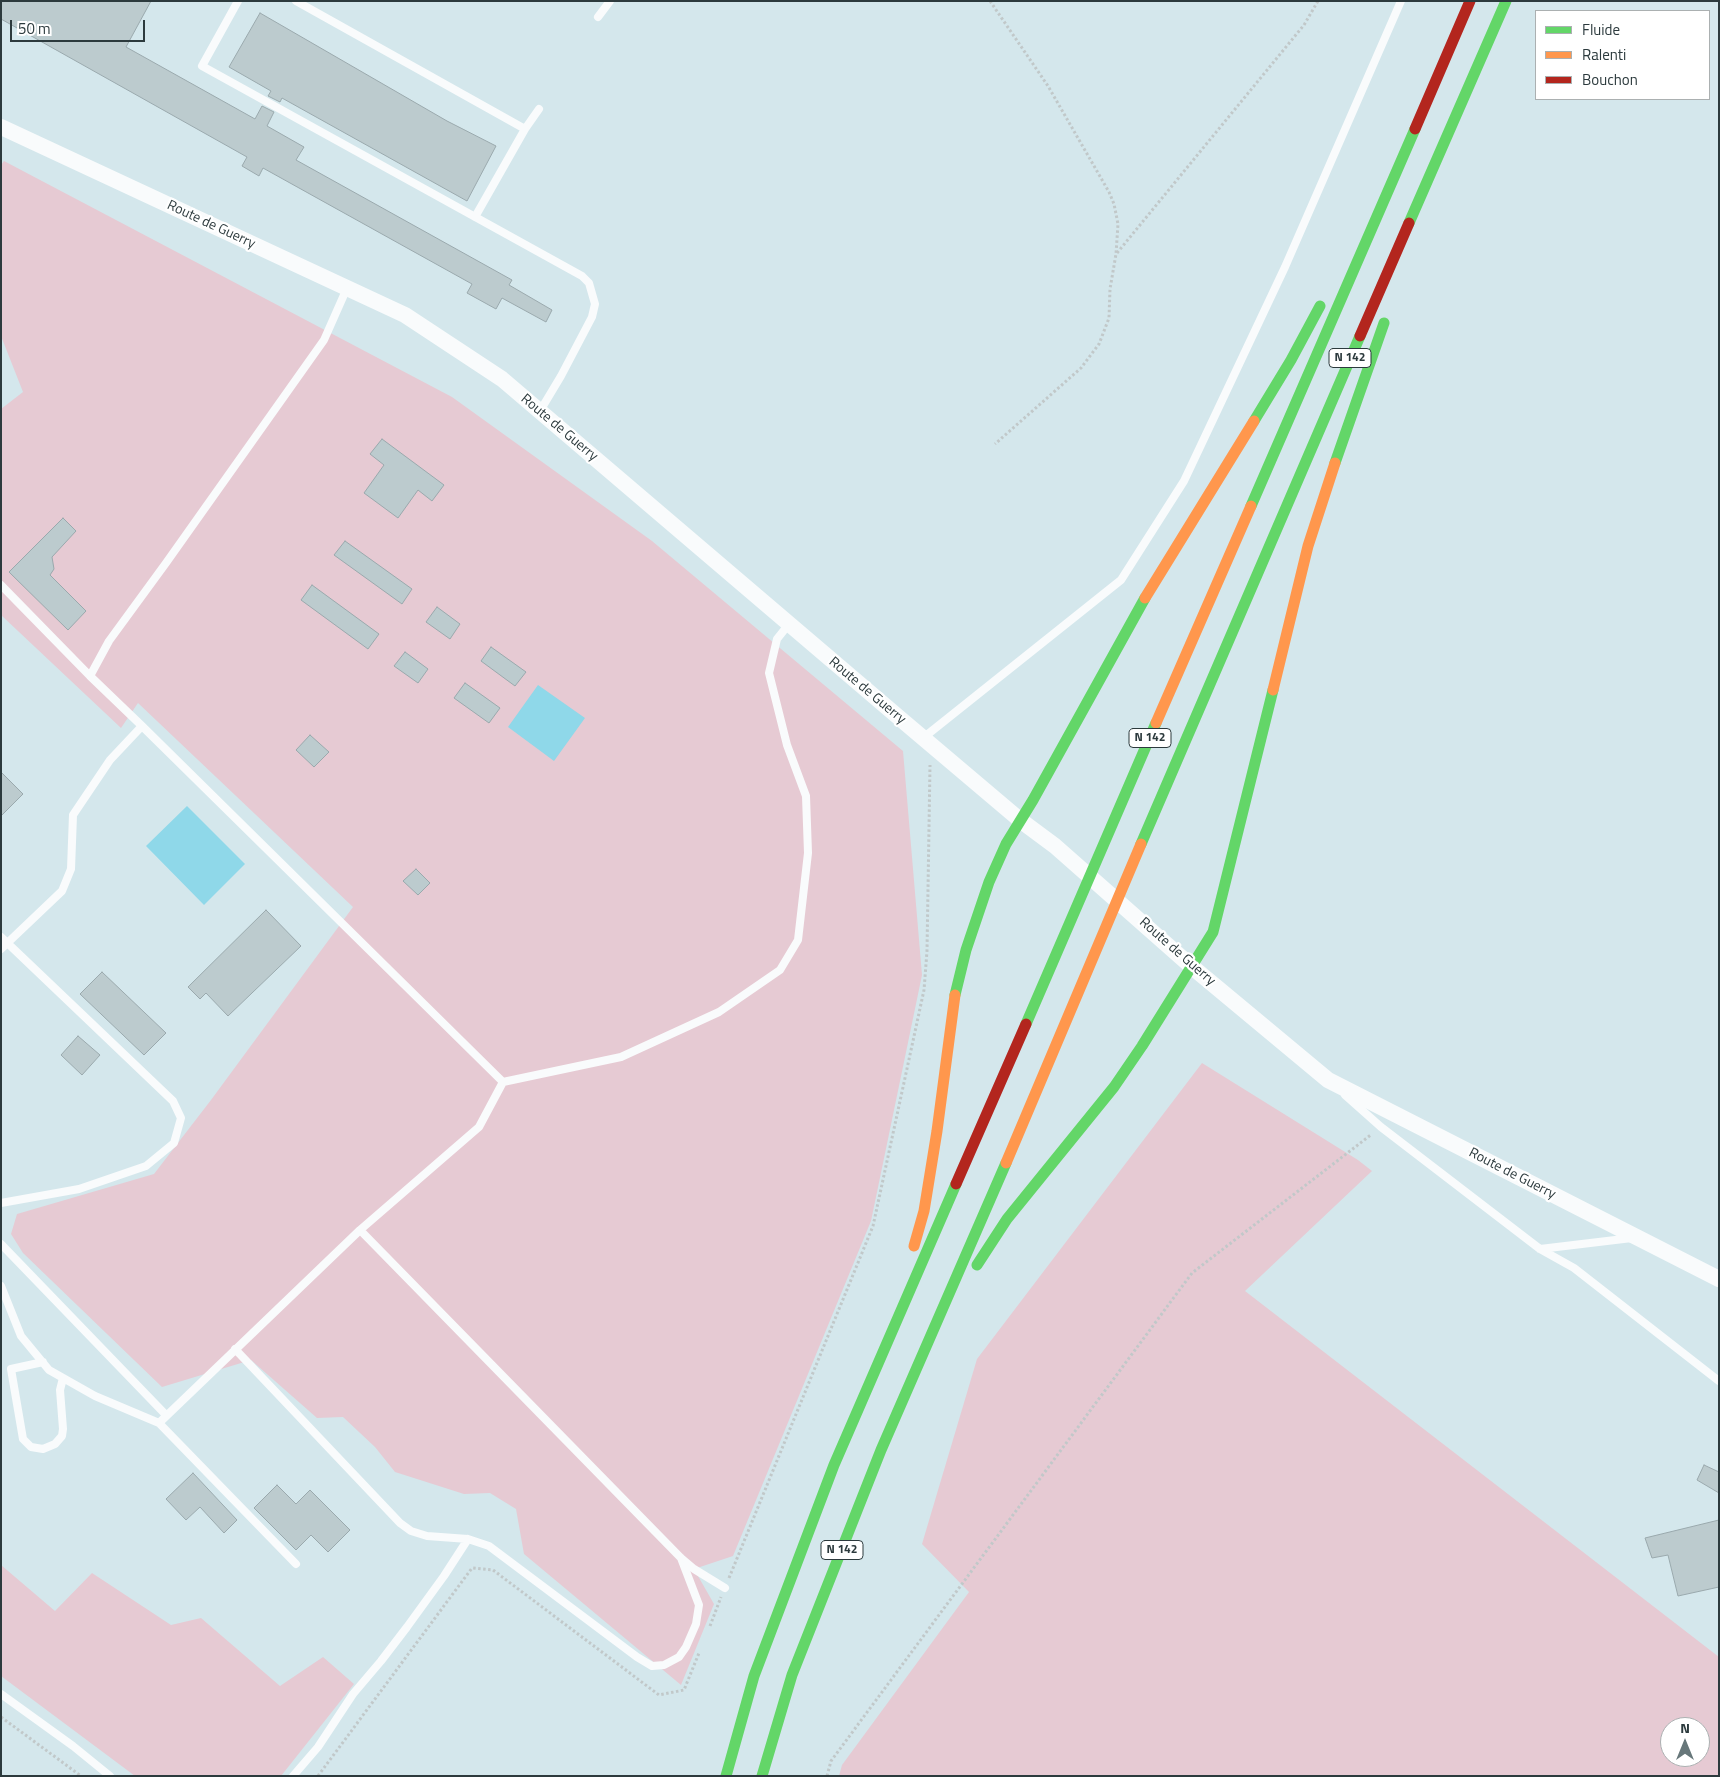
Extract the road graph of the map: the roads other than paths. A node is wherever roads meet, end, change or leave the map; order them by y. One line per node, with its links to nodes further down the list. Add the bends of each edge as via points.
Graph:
1 (238, 1): 13 (lane, via 202,66)
2 (296, 1): 11 (lane)
3 (610, 1): 7 (lane)
4 (1401, 1): 24 (lane, via 1285,267 1184,481 1122,580)
5 (1470, 1): 12 (highway, N 142)
6 (1506, 1): 8 (highway, N 142)
7 (598, 17)
8 (1484, 52): 14 (highway); 39 (highway, N 142, via 1217,665)
9 (539, 109): 11 (lane)
10 (1, 127): 16 (street, Route de Guerry)
11 (526, 129): 13 (lane)
12 (1411, 135): 15 (highway); 40 (highway, N 142)
13 (475, 217): 19 (lane, via 582,276 593,293 592,317)
14 (1420, 227)
15 (1351, 248)
16 (347, 288): 19 (street, Route de Guerry, via 405,315 502,378); 22 (lane, via 324,340 109,641)
17 (1323, 300): 25 (highway, via 1291,360 1138,610)
18 (1389, 311): 29 (highway, via 1308,546 1213,932)
19 (540, 411): 21 (street, Route de Guerry)
20 (1, 585): 22 (lane)
21 (789, 624): 24 (street, Route de Guerry); 31 (lane, via 777,639 769,673 787,745 806,796 808,853 798,940 780,970 719,1012 621,1057)
22 (90, 676): 23 (lane)
23 (142, 726): 27 (lane, via 110,760 73,815 71,869 62,890); 31 (lane)
24 (927, 741): 25 (street, Route de Guerry)
25 (1020, 820): 29 (street, Route de Guerry, via 1055,846); 40 (highway, via 989,882 966,950 953,1004 924,1211)
26 (1, 937): 27 (lane)
27 (8, 943): 28 (lane); 32 (lane, via 173,1102 181,1118 174,1143 146,1166 79,1189)
28 (1, 949)
29 (1191, 966): 30 (street, Route de Guerry); 39 (highway, via 1114,1087 1007,1219)
30 (1328, 1080): 34 (street, Route de Guerry); 36 (lane, via 1381,1127)
31 (503, 1082): 33 (lane, via 479,1127)
32 (1, 1203)
33 (360, 1230): 41 (lane); 48 (lane)
34 (1637, 1237): 36 (lane); 37 (street, Route de Guerry)
35 (1, 1244): 45 (lane)
36 (1540, 1249): 44 (lane, via 1574,1268)
37 (1719, 1280)
38 (1, 1286): 42 (lane, via 21,1336)
39 (935, 1330): 55 (highway, N 142, via 881,1450 792,1675)
40 (888, 1340): 54 (highway, N 142, via 834,1465 758,1667)
41 (235, 1349): 45 (lane); 47 (lane, via 411,1531 427,1536)
42 (43, 1362): 43 (lane); 43 (lane, via 11,1369 23,1439 31,1447 42,1449 55,1444 62,1436 60,1390)
43 (63, 1378): 46 (lane, via 95,1396)
44 (1719, 1381)
45 (166, 1415): 46 (lane)
46 (159, 1423): 49 (lane)
47 (468, 1539): 48 (lane, via 489,1546 652,1666 664,1665 679,1657 696,1624 699,1604); 53 (lane, via 444,1576)
48 (681, 1558): 50 (lane)
49 (296, 1564)
50 (725, 1588)
51 (1, 1694): 52 (lane)
52 (110, 1776)
53 (294, 1776)
54 (726, 1776)
55 (762, 1776)

